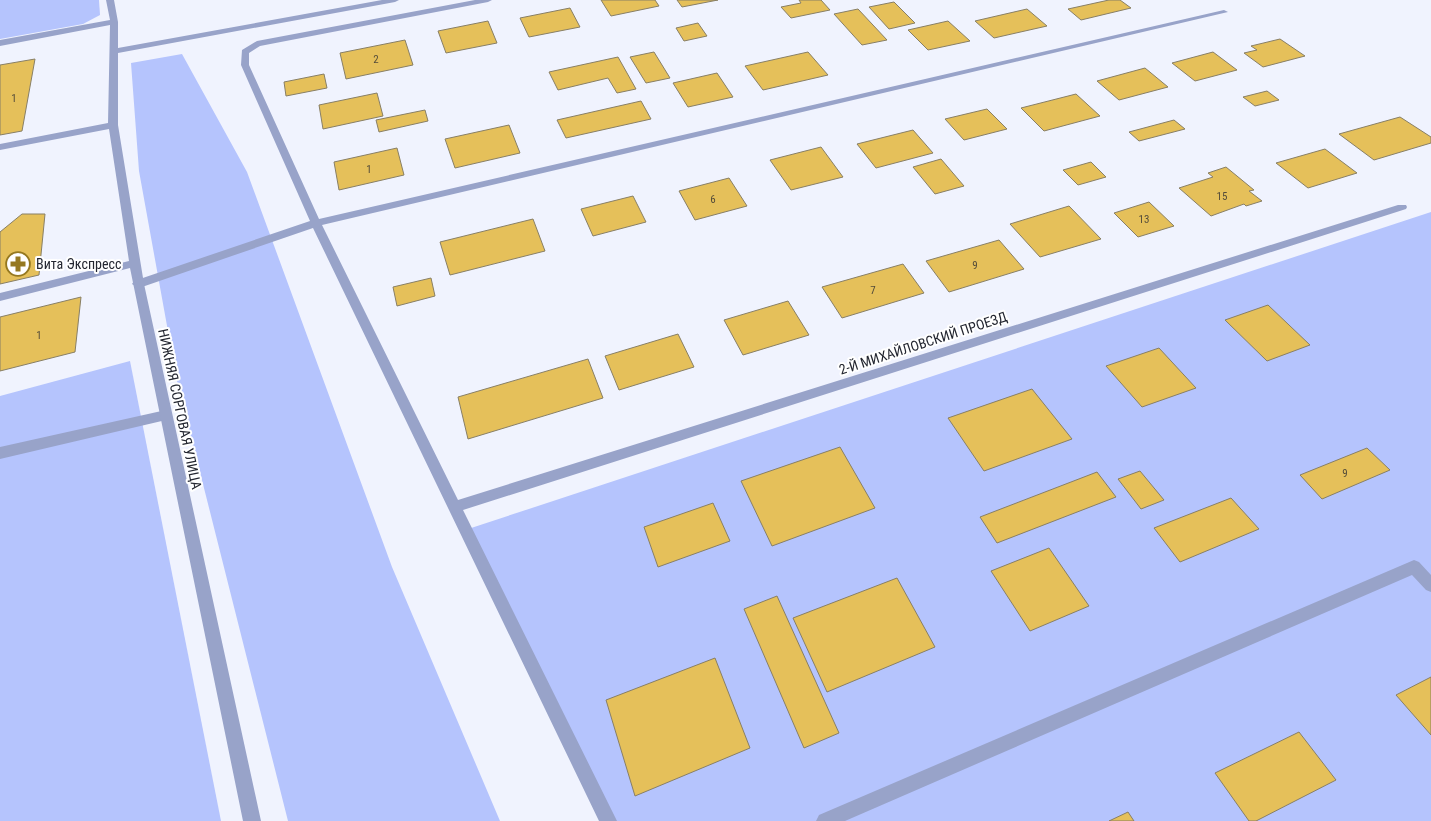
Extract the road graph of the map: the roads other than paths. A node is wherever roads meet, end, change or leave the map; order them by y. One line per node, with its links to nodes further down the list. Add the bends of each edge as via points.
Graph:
1 (110, 0): 5 (street, НИЖНЯЯ СОРГОВАЯ УЛИЦА)
2 (395, 0): 7 (street)
3 (488, 0): 11 (street, via 257,44 245,52 245,65)
4 (1224, 12): 11 (street)
5 (114, 22): 6 (street); 7 (street, НИЖНЯЯ СОРГОВАЯ УЛИЦА)
6 (0, 43)
7 (113, 51): 8 (street, НИЖНЯЯ СОРГОВАЯ УЛИЦА)
8 (113, 125): 9 (street); 12 (street, НИЖНЯЯ СОРГОВАЯ УЛИЦА)
9 (0, 147)
10 (1402, 207): 17 (street, 2-Й МИХАЙЛОВСКИЙ ПРОЕЗД)
11 (316, 223): 13 (street); 17 (street)
12 (135, 264): 13 (street, НИЖНЯЯ СОРГОВАЯ УЛИЦА); 14 (street)
13 (138, 284): 15 (street, НИЖНЯЯ СОРГОВАЯ УЛИЦА)
14 (0, 296)
15 (166, 415): 16 (street); 19 (street, НИЖНЯЯ СОРГОВАЯ УЛИЦА)
16 (0, 453)
17 (454, 507): 20 (street)
18 (1431, 586): 21 (street, via 1414,567)
19 (252, 821)
20 (608, 821)
21 (825, 821)

